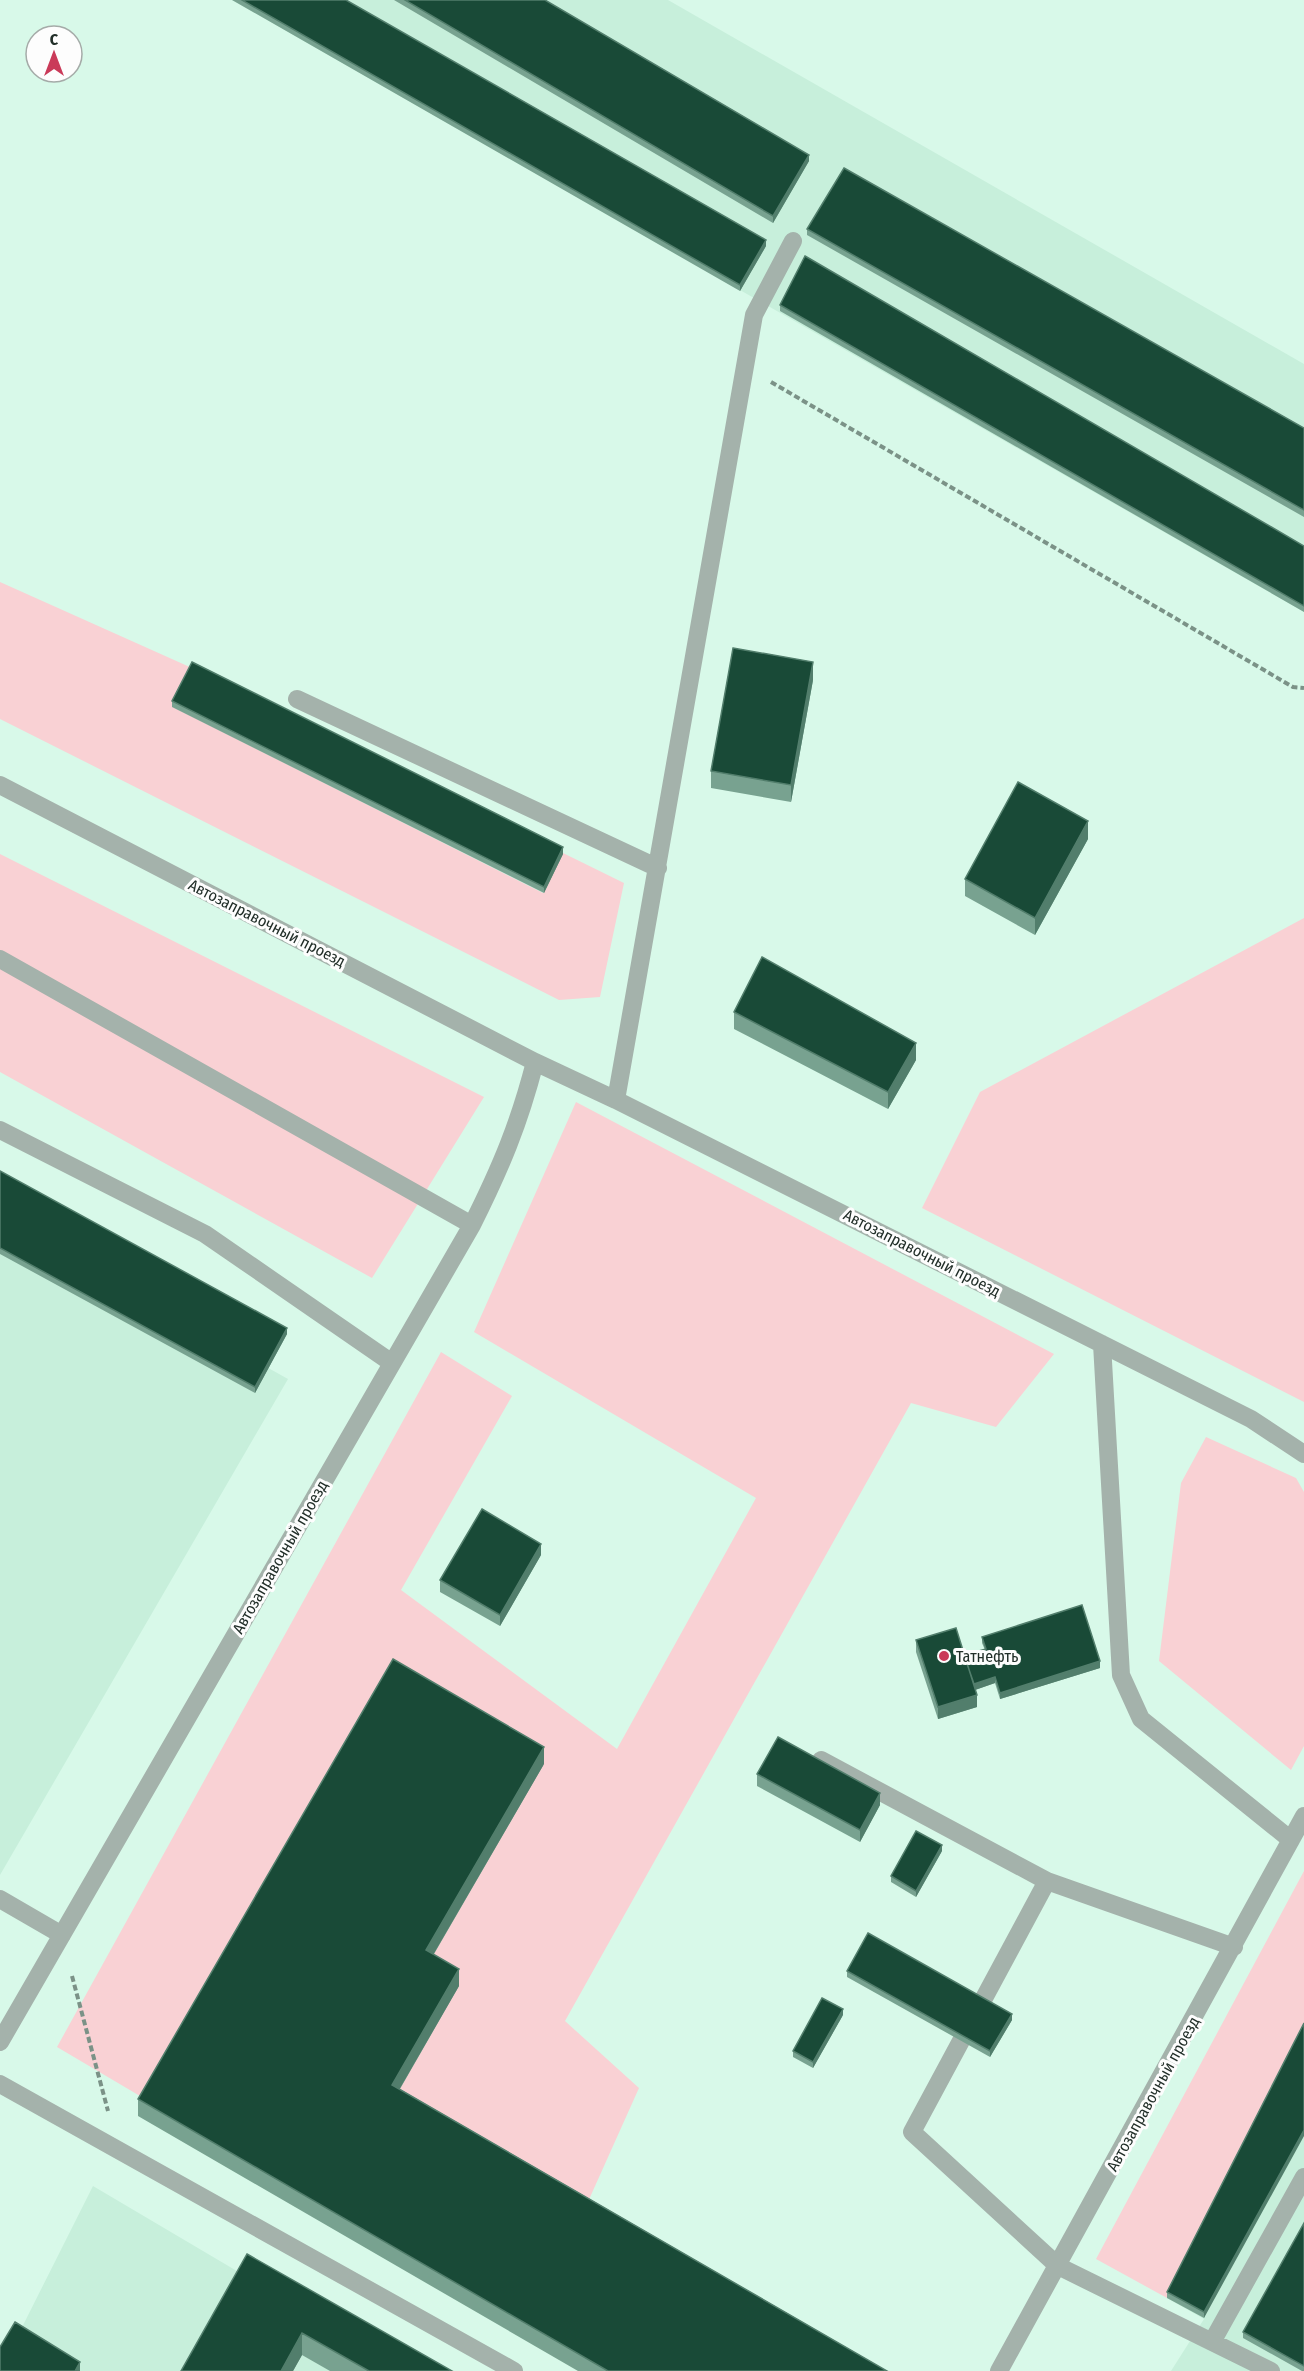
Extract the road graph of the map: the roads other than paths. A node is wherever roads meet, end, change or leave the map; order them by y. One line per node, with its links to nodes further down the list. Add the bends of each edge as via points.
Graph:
1 (793, 241): 4 (street, via 754,315)
2 (297, 699): 4 (street)
3 (0, 784): 6 (street, Автозаправочный проезд)
4 (658, 868): 7 (street)
5 (0, 959): 9 (street)
6 (535, 1062): 7 (street, Автозаправочный проезд); 9 (street, Автозаправочный проезд, via 504,1160)
7 (616, 1100): 10 (street, Автозаправочный проезд)
8 (0, 1130): 11 (street, via 205,1234)
9 (472, 1225): 11 (street, Автозаправочный проезд)
10 (1102, 1344): 12 (street, Автозаправочный проезд, via 1251,1419); 15 (street, via 1121,1675 1142,1719)
11 (392, 1363): 18 (street, Автозаправочный проезд)
12 (1304, 1454)
13 (808, 1754): 16 (street)
14 (1304, 1816): 15 (street, Автозаправочный проезд)
15 (1291, 1840): 19 (street, Автозаправочный проезд)
16 (1047, 1881): 19 (street); 23 (street, via 912,2132)
17 (0, 1899): 18 (street)
18 (62, 1935): 20 (street, Автозаправочный проезд)
19 (1234, 1947): 23 (street, Автозаправочный проезд)
20 (0, 2042)
21 (0, 2084): 25 (street)
22 (1304, 2178): 24 (street)
23 (1058, 2266): 24 (street); 26 (street, Автозаправочный проезд)
24 (1212, 2342): 27 (street)
25 (514, 2371)
26 (999, 2371)
27 (1271, 2371)

